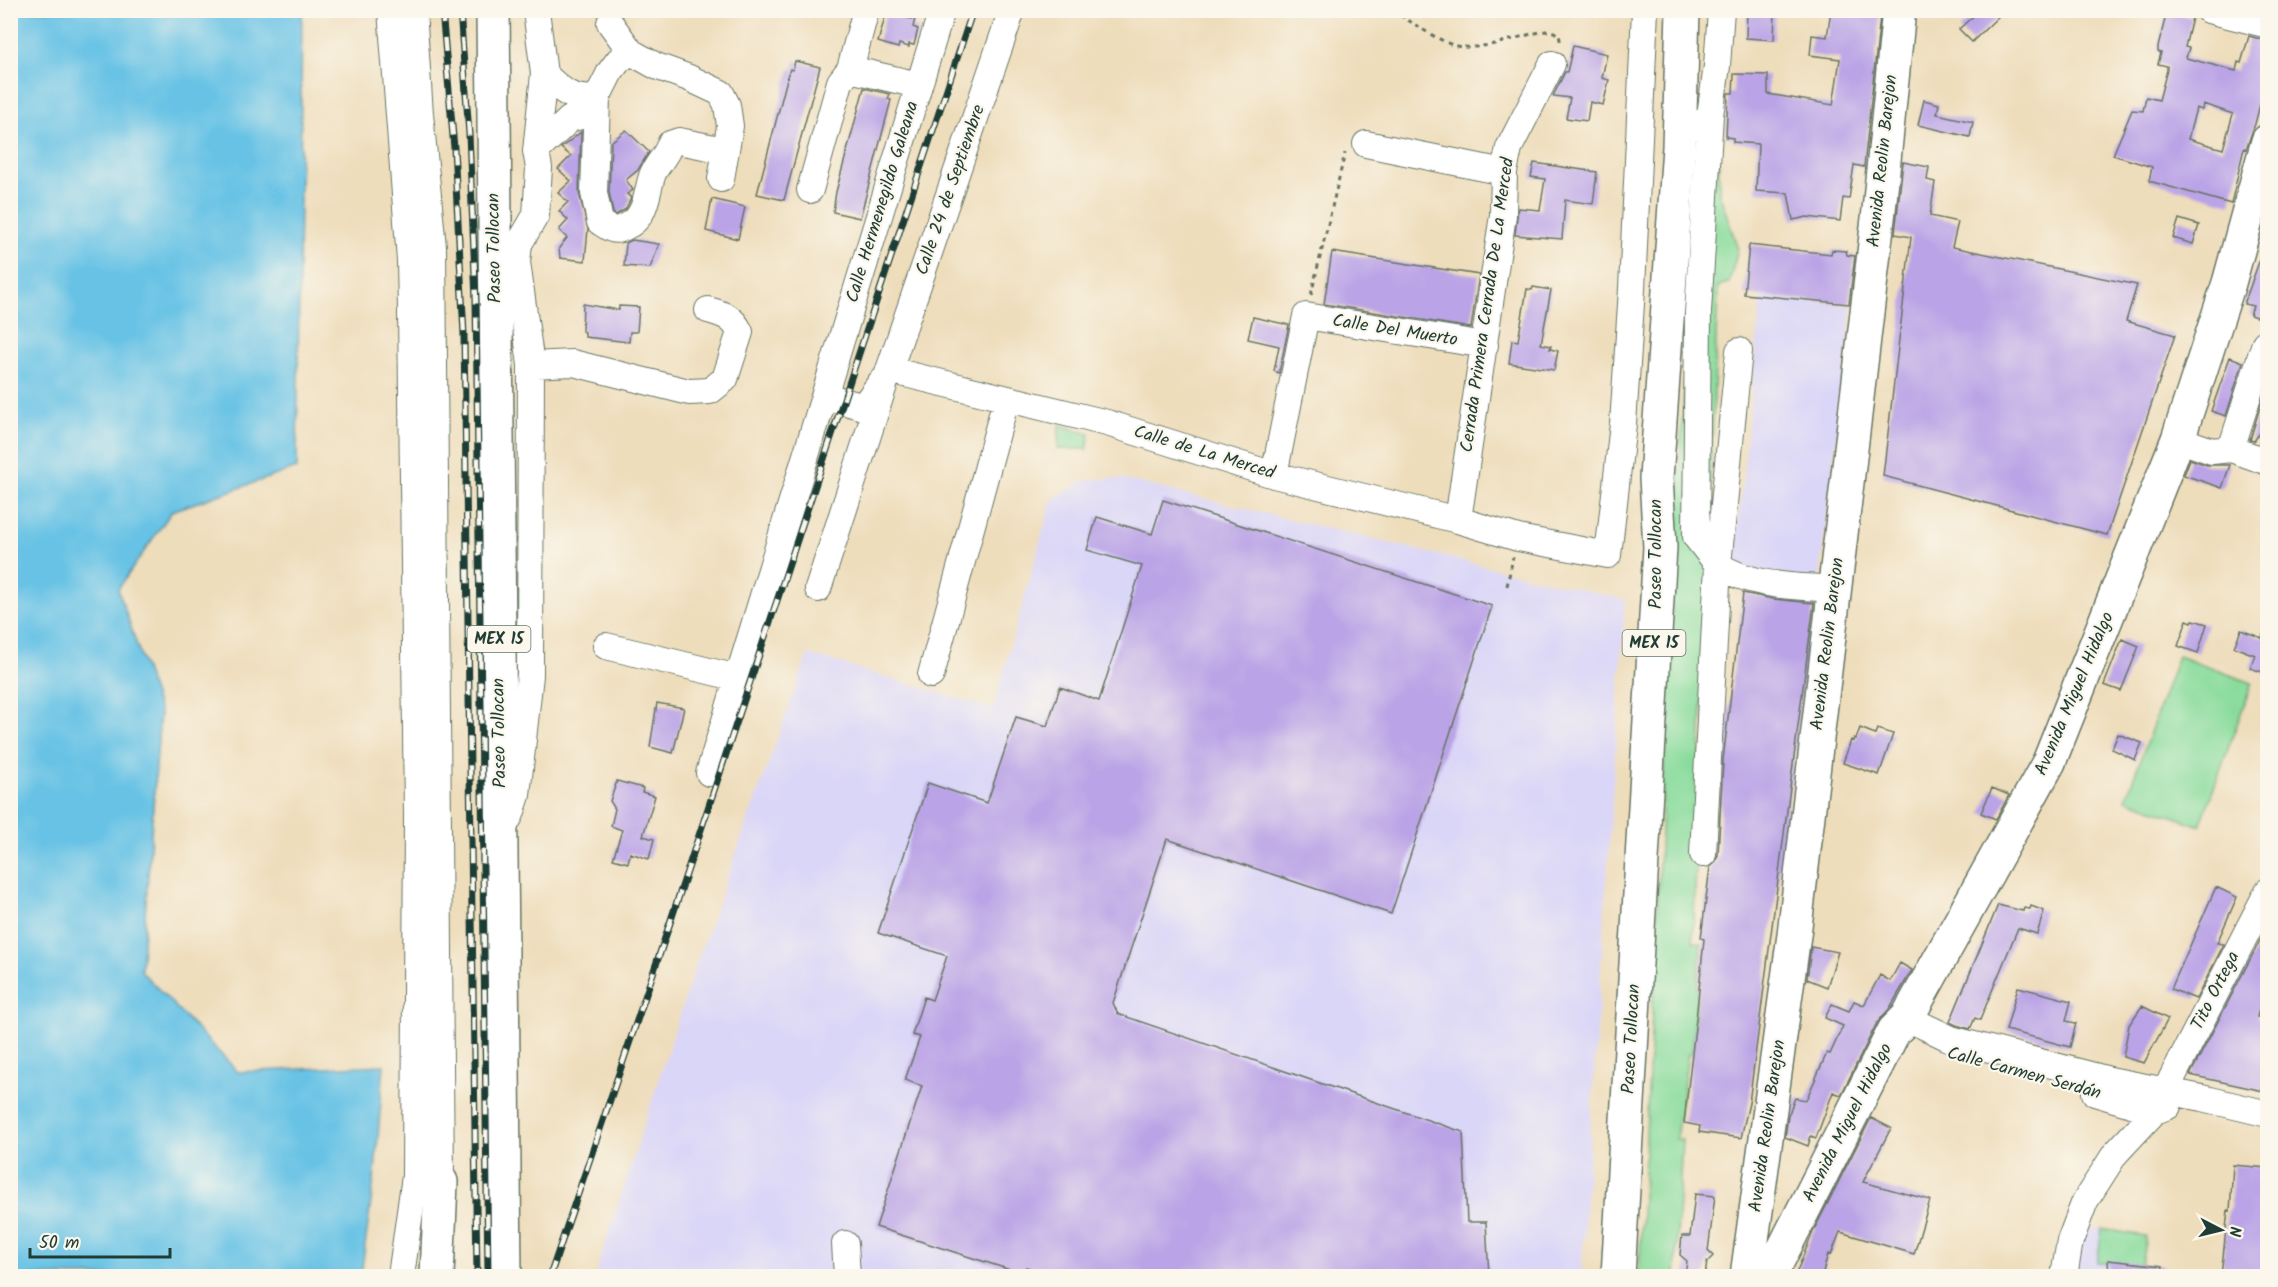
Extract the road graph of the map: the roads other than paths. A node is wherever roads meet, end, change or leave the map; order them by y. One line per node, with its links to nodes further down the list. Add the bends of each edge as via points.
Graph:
1 (391, 10): 60 (street, via 410,260 417,816 415,1176)
2 (413, 10): 57 (street, via 433,247)
3 (493, 10): 51 (main road, Paseo Tollocan / MEX 15)
4 (536, 10): 18 (street)
5 (866, 10): 17 (street)
6 (942, 10): 19 (street, Calle Hermenegildo Galeana)
7 (1012, 10): 36 (street, Calle 24 de Septiembre)
8 (1645, 10): 43 (street, Calle de La Merced, via 1631,312 1608,555 1518,538)
9 (1683, 10): 24 (main road, Paseo Tollocan / MEX 15)
10 (1721, 10): 21 (street)
11 (1899, 10): 46 (main road, Avenida Reolin Barejon)
12 (2208, 10): 14 (street)
13 (610, 23): 15 (street)
14 (2268, 25)
15 (631, 52): 20 (street, via 609,72); 25 (street, via 721,93 730,126)
16 (1552, 64): 27 (street, Cerrada Primera Cerrada De La Merced, via 1509,148)
17 (850, 69): 19 (street); 30 (street, via 840,82)
18 (544, 74): 20 (street, via 562,91); 26 (street)
19 (918, 85): 37 (street, Calle Hermenegildo Galeana)
20 (597, 105): 25 (street, via 594,193 600,222 613,230 634,224 648,195 652,174 670,144 679,141); 26 (street, via 570,119)
21 (1710, 115): 24 (street); 44 (street, via 1698,312 1696,537)
22 (2268, 141): 28 (main road, Avenida Miguel Hidalgo)
23 (1366, 144): 27 (street)
24 (1679, 147): 63 (main road, Paseo Tollocan / MEX 15, via 1656,478 1660,547)
25 (724, 150): 29 (street)
26 (536, 151): 35 (street, via 536,215 519,244 517,262)
27 (1504, 172): 33 (street, Cerrada Primera Cerrada De La Merced, via 1503,215)
28 (2263, 177): 39 (main road, Avenida Miguel Hidalgo)
29 (721, 179)
30 (810, 190)
31 (708, 310): 35 (street, via 726,315 740,332 725,379 710,391 689,392 573,363)
32 (2268, 342): 40 (street)
33 (1485, 345): 42 (street, Calle Del Muerto, via 1306,316); 43 (street, Cerrada Primera Cerrada De La Merced)
34 (1739, 351): 44 (street)
35 (531, 365): 51 (street, via 530,675 517,795)
36 (889, 370): 37 (street, via 863,407); 38 (street, Calle de La Merced); 45 (street, Calle 24 de Septiembre)
37 (825, 393): 49 (street, Calle Hermenegildo Galeana)
38 (1006, 400): 42 (street, Calle de La Merced, via 1107,423); 48 (street)
39 (2178, 439): 40 (street, via 2212,451); 54 (main road, Avenida Miguel Hidalgo, via 2049,762)
40 (2231, 449): 41 (street)
41 (2268, 462)
42 (1274, 475): 43 (street, Calle de La Merced)
43 (1458, 520)
44 (1718, 565): 46 (street, via 1751,581); 52 (street)
45 (818, 589)
46 (1834, 589): 64 (main road, Avenida Reolin Barejon)
47 (606, 646): 49 (street)
48 (931, 675)
49 (738, 678): 50 (street, Calle Hermenegildo Galeana)
50 (709, 773)
51 (501, 832): 59 (main road, Paseo Tollocan / MEX 15)
52 (1703, 854)
53 (2268, 891): 55 (street, Tito Ortega)
54 (1901, 1025): 55 (street, Calle Carmen Serdán, via 1949,1047 2110,1080); 64 (main road, Avenida Miguel Hidalgo)
55 (2160, 1101): 56 (street, Calle Carmen Serdán, via 2202,1098); 65 (street, Tito Ortega, via 2115,1154 2085,1201 2070,1241)
56 (2268, 1114)
57 (441, 1182): 61 (main road)
58 (845, 1244): 62 (street)
59 (506, 1272)
60 (401, 1276)
61 (437, 1276)
62 (848, 1276)
63 (1618, 1276)
64 (1757, 1276)
65 (2064, 1276)

